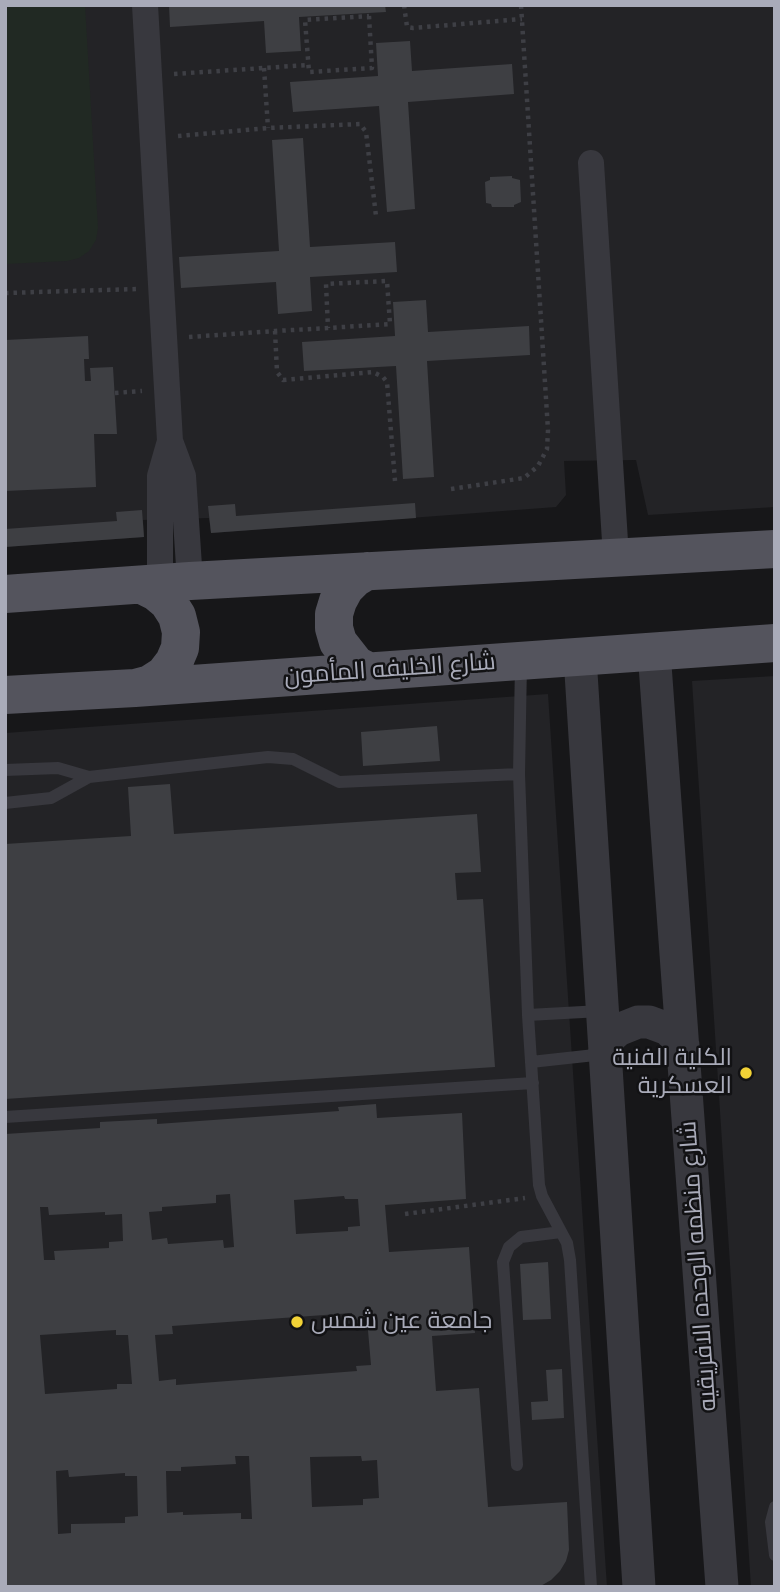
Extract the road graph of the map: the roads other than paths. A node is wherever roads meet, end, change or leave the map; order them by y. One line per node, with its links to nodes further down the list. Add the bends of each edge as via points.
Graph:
1 (145, 5): 6 (street, via 170,441 184,476)
2 (591, 163): 4 (street)
3 (775, 549): 4 (main road)
4 (617, 557): 5 (main road)
5 (367, 571): 6 (main road); 12 (main road, via 345,588 334,614 334,628 345,654)
6 (164, 583): 7 (main road); 13 (main road, via 156,592 177,616 180,648 164,675)
7 (5, 594)
8 (775, 643): 9 (main road, شارع الخليفه المأمون)
9 (654, 651): 10 (main road, شارع الخليفه المأمون); 19 (street, شارع منظمه الوحده الافريقيه)
10 (580, 657): 11 (main road, شارع الخليفه المأمون); 20 (street)
11 (521, 660): 12 (main road, شارع الخليفه المأمون); 16 (lane)
12 (368, 671): 13 (main road, شارع الخليفه المأمون)
13 (135, 688): 14 (main road, شارع الخليفه المأمون)
14 (5, 695)
15 (5, 769): 17 (lane, via 58,768)
16 (519, 774): 17 (lane, via 339,782 293,759 268,757); 21 (lane)
17 (89, 777): 18 (lane, via 51,798)
18 (5, 803)
19 (678, 978): 20 (street, via 665,994 646,1002); 22 (street, شارع منظمه الوحده الافريقيه)
20 (602, 996): 21 (lane); 23 (street)
21 (528, 1015): 24 (lane)
22 (683, 1045): 23 (street, via 668,1029 638,1022 610,1037); 33 (street, شارع منظمه الوحده الافريقيه)
23 (604, 1054): 24 (lane); 32 (street)
24 (531, 1062): 25 (lane)
25 (533, 1083): 26 (lane); 27 (lane, via 541,1196)
26 (5, 1117)
27 (562, 1232): 28 (lane, via 521,1237 509,1247 503,1262); 31 (lane, via 570,1260)
28 (517, 1465)
29 (775, 1507): 30 (lane, via 771,1522)
30 (775, 1555)
31 (591, 1587)
32 (639, 1587)
33 (722, 1587)

